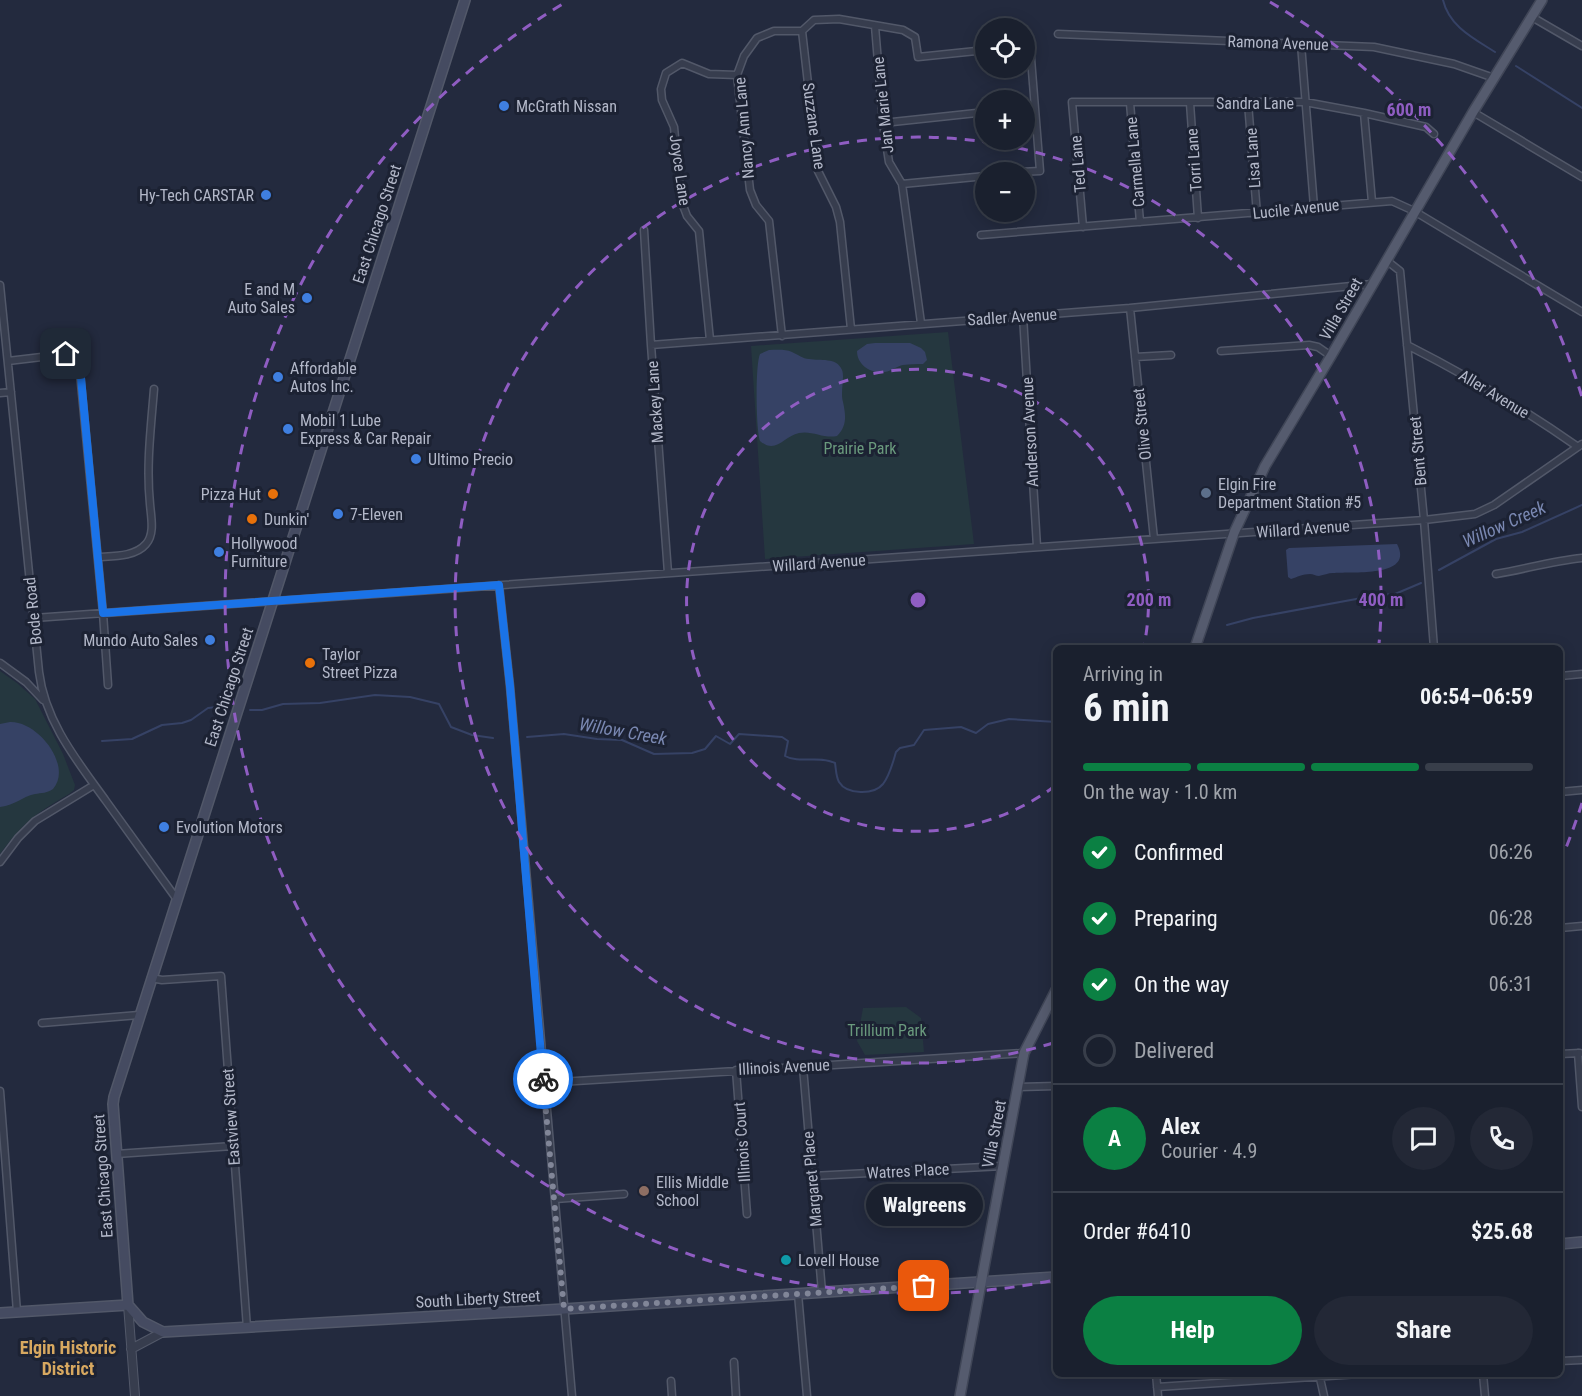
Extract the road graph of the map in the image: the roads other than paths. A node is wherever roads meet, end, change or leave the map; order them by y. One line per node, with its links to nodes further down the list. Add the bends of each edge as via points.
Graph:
1 (465, 0): 66 (main road, East Chicago Street)
2 (1542, 0): 3 (main road, Villa Street)
3 (1532, 16): 8 (street); 11 (main road, Villa Street)
4 (875, 26): 5 (street, via 839,19 814,20); 9 (street, via 903,30 915,37 918,57); 21 (street, Jan Marie Lane)
5 (802, 31): 10 (street, Nancy Ann Lane, via 774,31 757,38); 43 (street, Suzzane Lane, via 818,171 840,222)
6 (1058, 34): 7 (street, Ramona Avenue)
7 (1301, 44): 11 (street, Ramona Avenue, via 1374,47 1454,64); 13 (street)
8 (1582, 46)
9 (975, 51)
10 (736, 75): 44 (street, Nancy Ann Lane, via 750,190 769,220); 45 (street, Joyce Lane, via 709,74 682,63 666,73 661,89 674,127 681,200 699,231)
11 (1494, 78): 18 (main road, Villa Street)
12 (1072, 102): 14 (street, Sandra Lane); 33 (street, Ted Lane)
13 (1305, 102): 16 (street, Sandra Lane); 20 (street, Sandra Lane); 28 (street)
14 (1130, 103): 15 (street, Sandra Lane); 32 (street, Carmella Lane)
15 (1190, 103): 16 (street, Sandra Lane); 31 (street, Torri Lane)
16 (1248, 103): 30 (street, Lisa Lane)
17 (1035, 107): 23 (street, via 1040,171)
18 (1473, 112): 25 (street); 29 (main road, Villa Street)
19 (975, 113): 21 (street)
20 (1364, 113): 22 (street, Sandra Lane, via 1426,127); 27 (street)
21 (883, 123): 26 (street, Jan Marie Lane, via 889,162)
22 (1434, 134)
23 (1035, 171)
24 (975, 177): 26 (street)
25 (1582, 177)
26 (902, 184): 42 (street, Jan Marie Lane)
27 (1372, 202): 28 (street, Lucile Avenue); 29 (street, Lucile Avenue, via 1392,201)
28 (1314, 207): 30 (street, Lucile Avenue)
29 (1414, 211): 36 (main road, Villa Street); 40 (street, Lucile Avenue)
30 (1257, 214): 31 (street, Lucile Avenue)
31 (1198, 218): 32 (street, Lucile Avenue)
32 (1140, 222): 33 (street, Lucile Avenue)
33 (1083, 227): 35 (street, Lucile Avenue)
34 (644, 230): 46 (street, Mackey Lane)
35 (981, 235)
36 (1386, 260): 37 (main road, Villa Street); 47 (street, Bent Street, via 1400,271)
37 (1372, 284): 39 (street, Sadler Avenue); 50 (main road, Villa Street)
38 (0, 285): 52 (street, Bode Road)
39 (1130, 308): 41 (street, Sadler Avenue); 51 (street, Olive Street)
40 (1582, 312)
41 (1023, 316): 42 (street, Sadler Avenue); 60 (street, Anderson Avenue)
42 (921, 323): 43 (street, Sadler Avenue)
43 (851, 330): 44 (street, Sadler Avenue)
44 (782, 336): 45 (street, Sadler Avenue)
45 (710, 340): 46 (street, Sadler Avenue)
46 (651, 345): 63 (street, Mackey Lane)
47 (1407, 345): 56 (street, Aller Avenue); 57 (street, Bent Street)
48 (1221, 351): 50 (street, via 1309,345 1318,346)
49 (1171, 355): 51 (street)
50 (1331, 356): 58 (main road, Villa Street, via 1265,466)
51 (1136, 357): 59 (street, Olive Street)
52 (8, 361): 54 (street, Bode Road); 61 (street, via 75,356 80,367)
53 (154, 389): 61 (street, via 148,475 149,539 135,552)
54 (11, 392): 55 (street); 68 (street, Bode Road)
55 (0, 393)
56 (1580, 445): 57 (street, Willard Avenue, via 1482,511)
57 (1424, 520): 58 (street, Willard Avenue); 70 (street, Bent Street)
58 (1234, 533): 59 (street, Willard Avenue); 69 (main road, Villa Street)
59 (1154, 539): 60 (street, Willard Avenue)
60 (1037, 547): 63 (street, Willard Avenue)
61 (98, 557): 67 (street)
62 (1582, 558): 64 (street)
63 (668, 573): 65 (street, Willard Avenue)
64 (1496, 574)
65 (499, 585): 66 (street, Willard Avenue); 92 (street)
66 (272, 601): 67 (street, Willard Avenue); 80 (main road, East Chicago Street)
67 (103, 613): 68 (street, Willard Avenue); 74 (street)
68 (34, 618): 75 (street, Bode Road)
69 (1197, 645)
70 (1434, 645)
71 (0, 663): 75 (street)
72 (1582, 674): 73 (street)
73 (1563, 676)
74 (108, 685)
75 (45, 702): 76 (street, Bode Road, via 58,730)
76 (94, 784): 79 (street, via 35,821); 80 (street, Bode Road)
77 (1582, 790): 78 (street)
78 (1563, 792)
79 (0, 862)
80 (176, 898): 83 (main road, East Chicago Street)
81 (1582, 926): 82 (street)
82 (1563, 928)
83 (151, 978): 85 (main road, East Chicago Street); 98 (street, Eastview Street, via 221,976)
84 (1053, 996): 87 (main road, Villa Street)
85 (139, 1015): 86 (street); 99 (main road, East Chicago Street, via 113,1101)
86 (42, 1023)
87 (1024, 1053): 90 (street, Illinois Avenue); 94 (main road, Villa Street)
88 (1580, 1053): 89 (street); 96 (street)
89 (1563, 1054)
90 (803, 1067): 91 (street, Illinois Avenue); 101 (street, Margaret Place)
91 (736, 1070): 92 (street, Illinois Avenue); 104 (street, Illinois Court)
92 (544, 1083): 103 (street)
93 (1053, 1086): 94 (street)
94 (1019, 1087): 100 (main road, Villa Street)
95 (0, 1091): 97 (street)
96 (1582, 1107)
97 (2, 1128): 113 (street)
98 (233, 1146): 99 (street); 115 (street, Eastview Street)
99 (116, 1154): 111 (main road, East Chicago Street)
100 (1003, 1166): 101 (street, Watres Place); 108 (main road, Villa Street)
101 (812, 1176): 109 (street, Margaret Place)
102 (624, 1194): 103 (street)
103 (555, 1199): 112 (street)
104 (747, 1214)
105 (1582, 1242): 106 (main road)
106 (1563, 1244)
107 (1053, 1277): 108 (main road, South Liberty Street)
108 (981, 1282): 109 (main road, South Liberty Street); 132 (main road, Villa Street)
109 (822, 1292): 110 (main road, South Liberty Street)
110 (798, 1294): 112 (main road, South Liberty Street); 131 (street)
111 (128, 1305): 113 (main road); 116 (main road, via 143,1322); 117 (street, East Chicago Street)
112 (564, 1309): 115 (main road, South Liberty Street); 128 (street)
113 (17, 1312): 114 (main road)
114 (0, 1313)
115 (247, 1328): 116 (main road, South Liberty Street)
116 (163, 1332): 117 (street)
117 (131, 1349): 127 (street, East Chicago Street)
118 (1582, 1360): 119 (street)
119 (1563, 1361)
120 (734, 1362): 130 (street)
121 (1156, 1377): 126 (street)
122 (1292, 1377): 126 (street)
123 (1319, 1377): 134 (street)
124 (1484, 1377): 135 (street)
125 (671, 1382): 129 (street)
126 (1157, 1387): 133 (street)
127 (135, 1396)
128 (572, 1396)
129 (672, 1396)
130 (736, 1396)
131 (807, 1396)
132 (960, 1396)
133 (1158, 1396)
134 (1324, 1396)
135 (1485, 1396)

